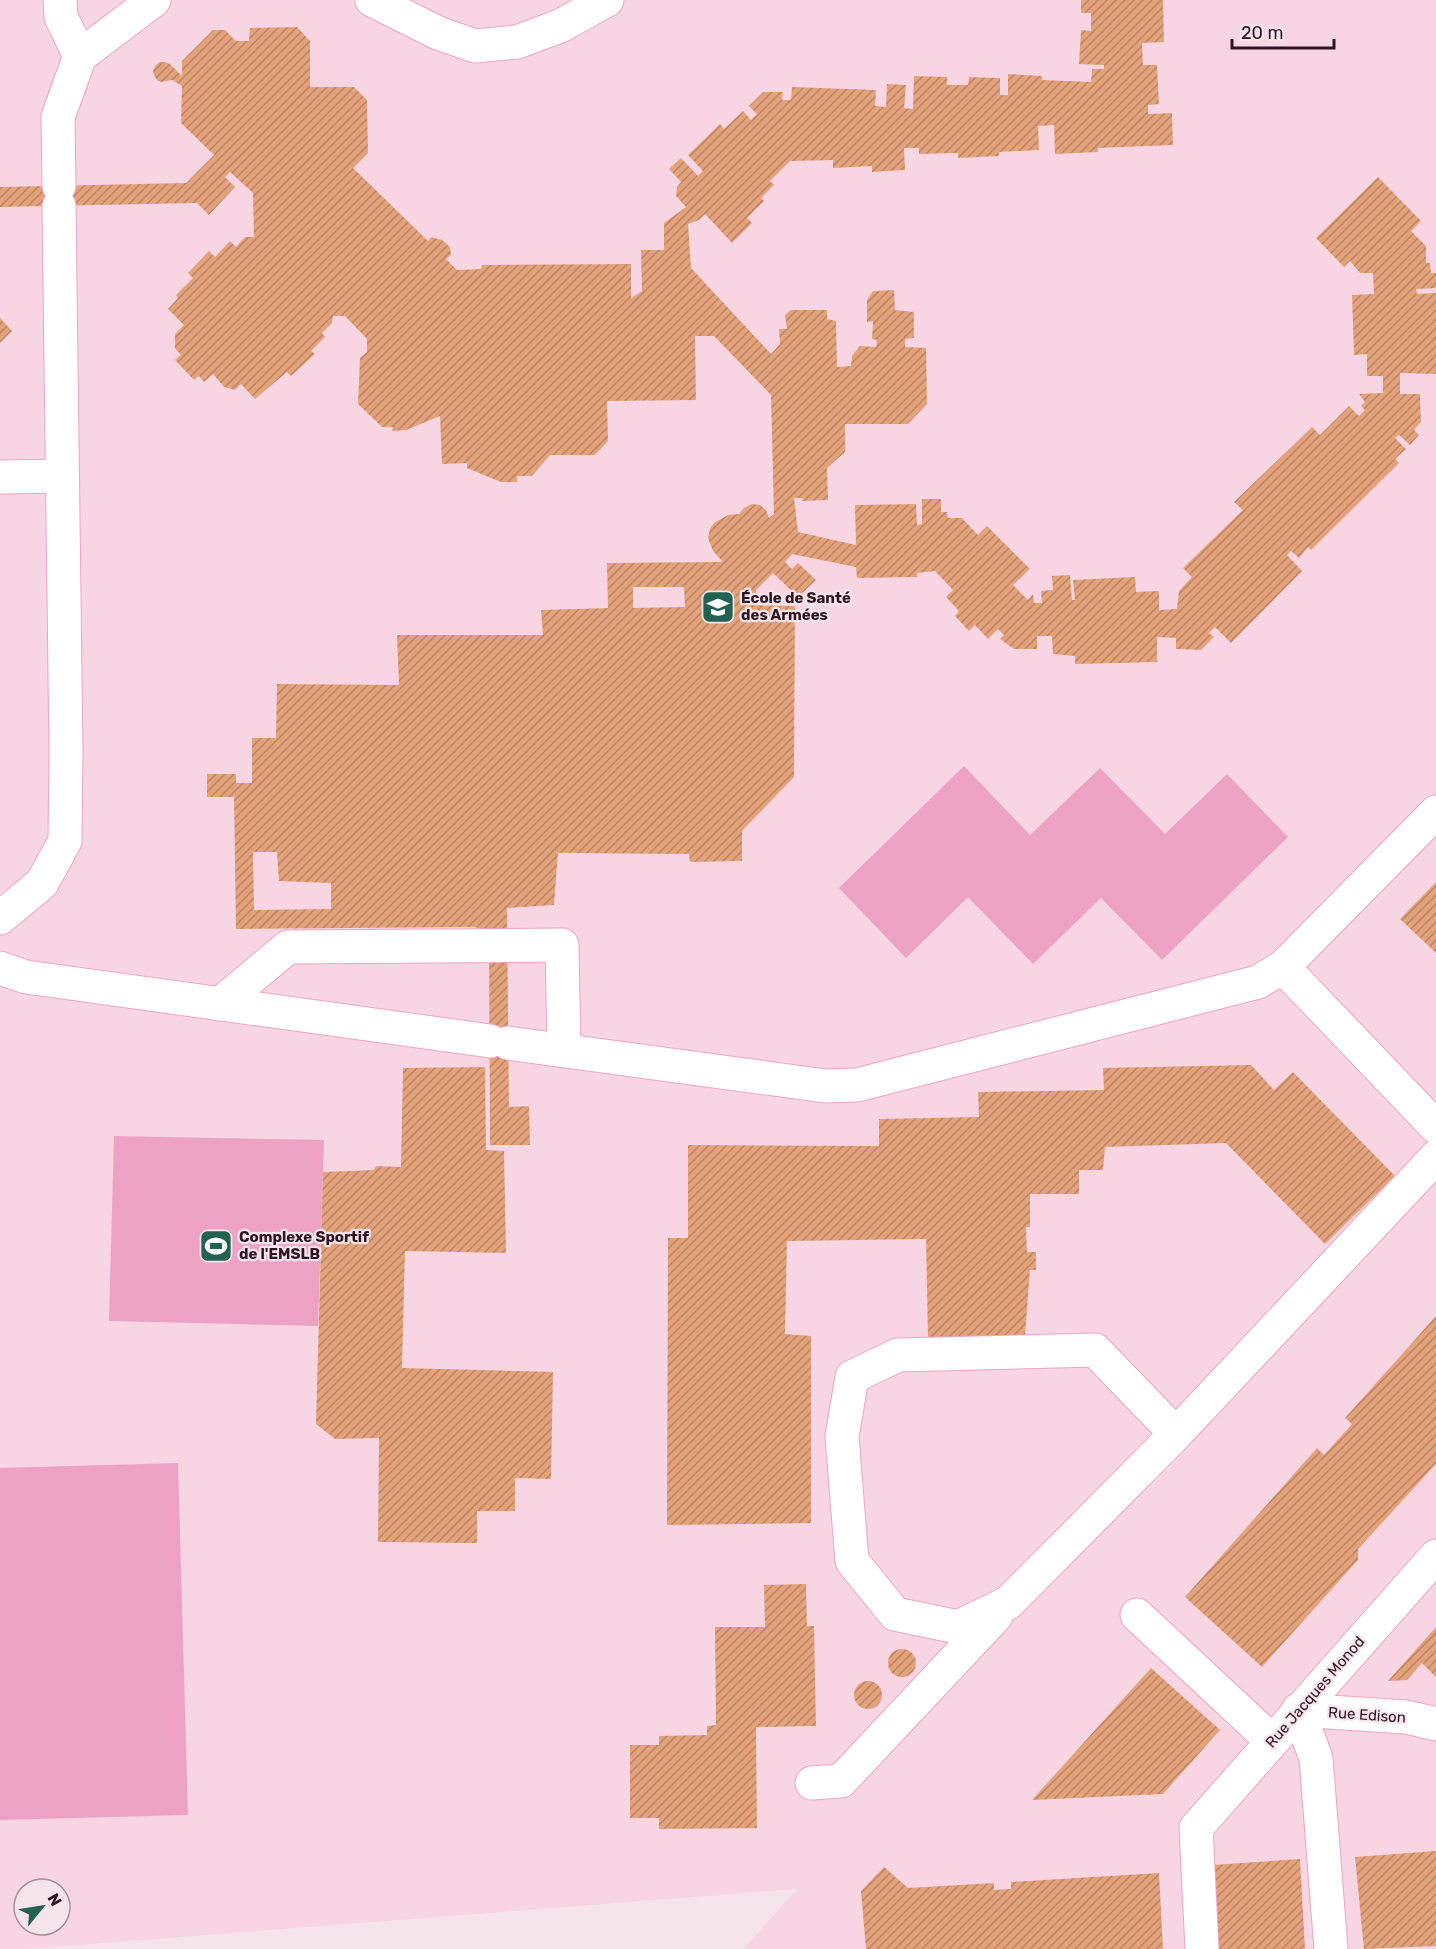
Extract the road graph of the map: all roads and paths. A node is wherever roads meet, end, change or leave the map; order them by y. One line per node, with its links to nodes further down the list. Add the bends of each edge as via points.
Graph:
1 (60, 0): 5 (street, via 61,17)
2 (154, 0): 5 (street)
3 (372, 0): 4 (street, via 438,33 475,46 517,42 560,26)
4 (607, 0)
5 (80, 56): 6 (street, via 58,117)
6 (62, 476): 7 (street); 9 (street, via 65,841 42,883)
7 (0, 477)
8 (1436, 812): 10 (street)
9 (0, 918)
10 (1283, 967): 13 (street, via 1258,982 856,1086 825,1086); 14 (street)
11 (0, 968): 12 (street, via 26,977)
12 (220, 1004): 13 (street); 13 (street, via 288,947 562,945)
13 (564, 1051)
14 (1436, 1127)
15 (1436, 1157): 16 (street)
16 (1176, 1434): 18 (street); 18 (street, via 1095,1350 898,1355 852,1377 842,1437 852,1562 895,1614 957,1627)
17 (1436, 1556): 20 (street, Rue Jacques Monod)
18 (1008, 1603): 23 (street, via 841,1781)
19 (1137, 1615): 22 (street)
20 (1298, 1710): 21 (street, Rue Edison, via 1406,1717); 22 (street, Rue Jacques Monod); 25 (street, via 1316,1758)
21 (1436, 1724)
22 (1272, 1741): 24 (street, Rue Jacques Monod, via 1196,1828)
23 (812, 1783)
24 (1202, 1949)
25 (1330, 1949)

